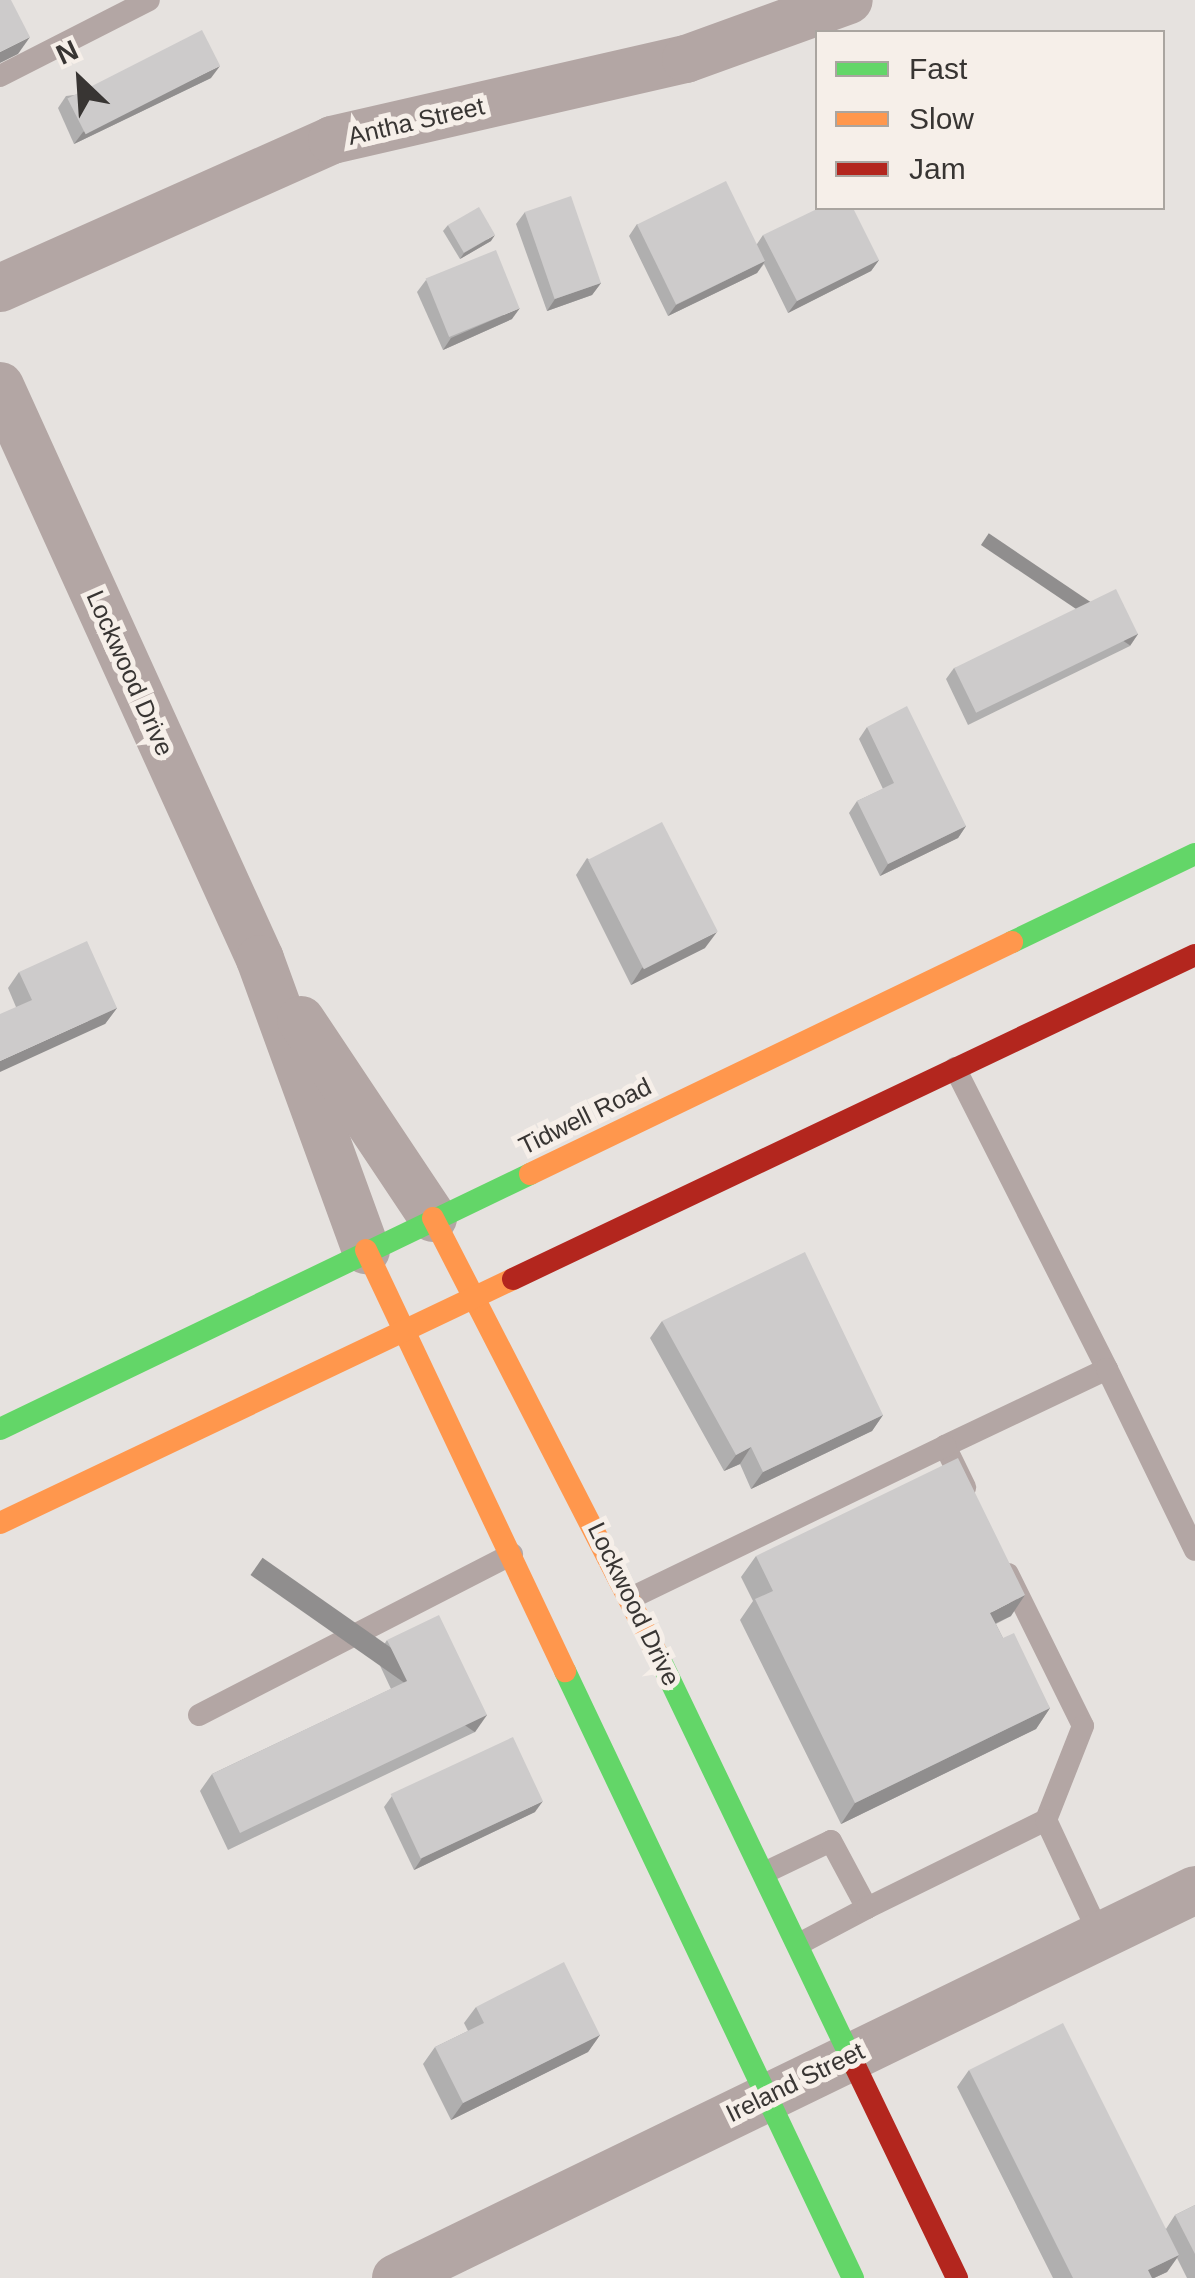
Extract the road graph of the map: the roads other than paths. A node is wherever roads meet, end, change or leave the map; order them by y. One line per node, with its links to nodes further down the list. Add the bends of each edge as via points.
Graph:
1 (148, 0): 3 (lane)
2 (849, 0): 4 (street, Antha Street, via 686,59 332,140)
3 (0, 76)
4 (0, 288)
5 (0, 386): 8 (street, Lockwood Drive)
6 (1195, 854): 10 (main road, Tidwell Road)
7 (1195, 955): 9 (main road)
8 (260, 959): 10 (street, Lockwood Drive); 11 (street, Lockwood Drive)
9 (955, 1068): 12 (main road); 14 (lane)
10 (434, 1218): 11 (main road, Tidwell Road); 12 (main road, Lockwood Drive)
11 (366, 1250): 13 (main road, Lockwood Drive); 15 (main road, Tidwell Road)
12 (478, 1294): 13 (main road); 22 (main road, Lockwood Drive)
13 (405, 1330): 18 (main road); 21 (main road, Lockwood Drive)
14 (1107, 1369): 16 (lane); 19 (lane)
15 (0, 1429)
16 (945, 1446): 17 (lane); 22 (lane)
17 (980, 1516)
18 (0, 1523)
19 (1195, 1550)
20 (997, 1551): 24 (lane, via 1083,1726)
21 (512, 1554): 23 (lane); 31 (main road, Lockwood Drive)
22 (631, 1598): 25 (main road, Lockwood Drive)
23 (199, 1715)
24 (1046, 1820): 27 (lane); 28 (lane)
25 (764, 1873): 27 (lane, via 831,1841); 29 (main road, Lockwood Drive)
26 (1195, 1890): 28 (street, Ireland Street)
27 (867, 1908): 29 (lane)
28 (1100, 1936): 30 (street, Ireland Street)
29 (799, 1944): 30 (main road, Lockwood Drive)
30 (852, 2054): 31 (street, Ireland Street); 34 (main road, Lockwood Drive)
31 (765, 2096): 32 (street, Ireland Street); 33 (main road, Lockwood Drive)
32 (396, 2278)
33 (854, 2278)
34 (956, 2278)

